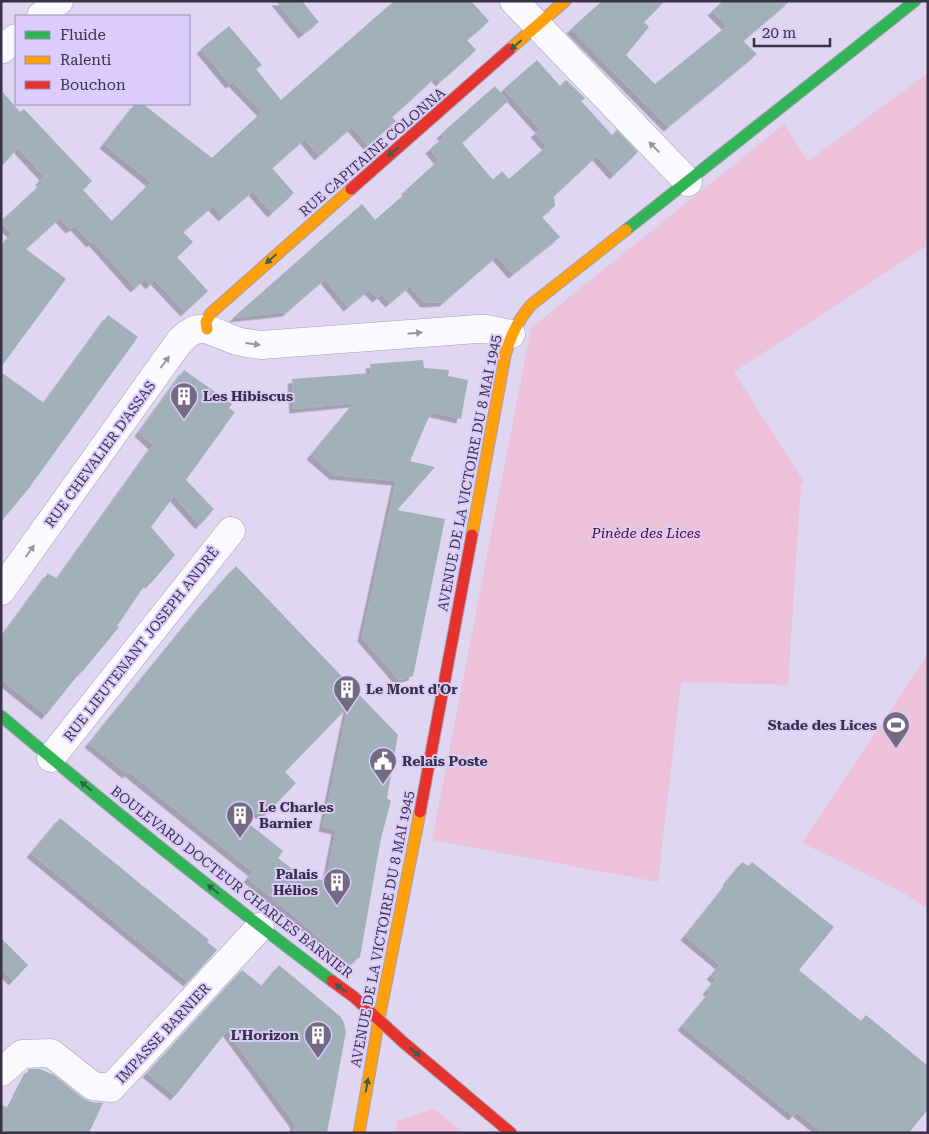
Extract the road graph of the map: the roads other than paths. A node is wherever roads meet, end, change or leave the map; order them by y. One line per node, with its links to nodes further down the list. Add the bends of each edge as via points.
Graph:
1 (59, 1): 5 (street)
2 (514, 1): 6 (street)
3 (565, 1): 6 (street, RUE CAPITAINE COLONNA)
4 (915, 1): 9 (street, AVENUE DE LA VICTOIRE DU 8 MAI 1945)
5 (43, 15)
6 (538, 26): 9 (street, one-way to 6); 10 (street, RUE CAPITAINE COLONNA, one-way to 10, via 210,312)
7 (15, 39): 8 (street)
8 (1, 50)
9 (688, 182): 11 (street, AVENUE DE LA VICTOIRE DU 8 MAI 1945, via 531,305)
10 (207, 329): 11 (street, one-way to 11, via 237,341 261,345 471,329); 13 (street, RUE CHEVALIER D'ASSAS, one-way to 10, via 179,342 194,330)
11 (511, 334): 17 (street, AVENUE DE LA VICTOIRE DU 8 MAI 1945)
12 (231, 531): 15 (street, RUE LIEUTENANT JOSEPH ANDRÉ)
13 (1, 591)
14 (1, 716): 15 (street, BOULEVARD DOCTEUR CHARLES BARNIER)
15 (51, 758): 16 (street, BOULEVARD DOCTEUR CHARLES BARNIER, one-way to 15)
16 (260, 927): 17 (street, BOULEVARD DOCTEUR CHARLES BARNIER, one-way to 16); 18 (street, IMPASSE BARNIER, via 111,1088 93,1086 51,1054 22,1054)
17 (379, 1019): 19 (street, AVENUE DE LA VICTOIRE DU 8 MAI 1945, one-way to 17); 20 (street, BOULEVARD DOCTEUR CHARLES BARNIER, one-way to 20)
18 (1, 1072)
19 (359, 1133)
20 (511, 1133)

